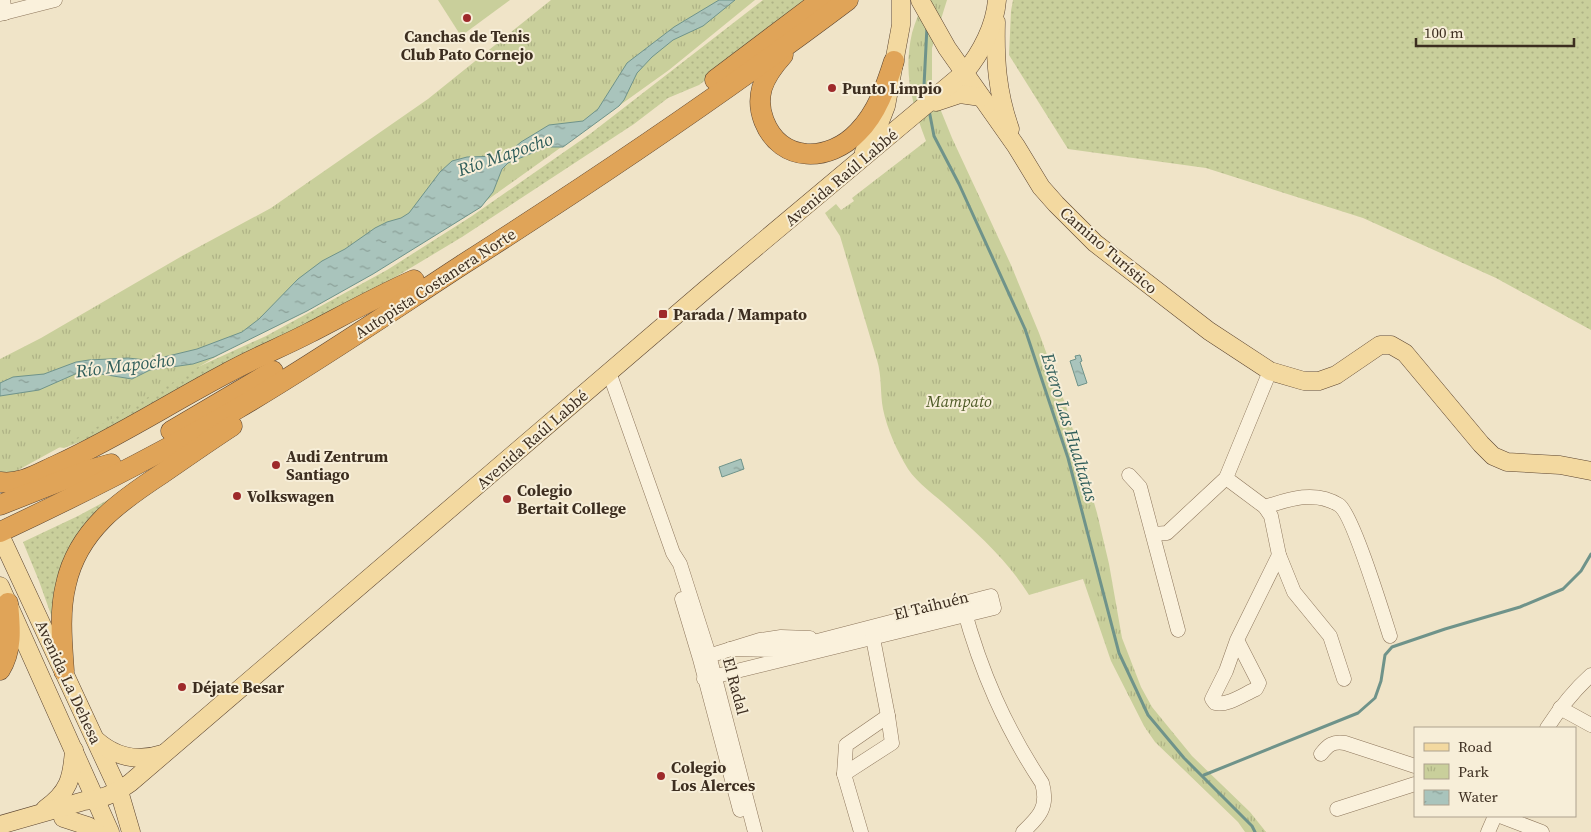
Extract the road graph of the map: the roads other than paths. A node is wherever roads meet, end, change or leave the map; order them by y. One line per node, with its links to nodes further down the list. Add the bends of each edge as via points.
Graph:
1 (55, 0): 7 (street)
2 (821, 0): 15 (highway, Autopista Costanera Norte, via 623,145)
3 (848, 0): 8 (highway, Autopista Costanera Norte)
4 (902, 0): 9 (main road)
5 (920, 0): 10 (main road, Camino Turístico)
6 (996, 3): 10 (main road, Avenida Raúl Labbé, via 982,46); 13 (main road, via 997,78)
7 (3, 9)
8 (800, 36): 9 (highway, via 767,76 760,101 770,133 797,152 829,152 854,137 873,113); 16 (highway, Autopista Costanera Norte, via 613,168)
9 (894, 61): 14 (main road, via 883,115)
10 (965, 72): 11 (main road, Avenida Raúl Labbé); 12 (main road, Camino Turístico)
11 (946, 93): 12 (main road); 14 (main road, Avenida Raúl Labbé, via 924,107)
12 (981, 97): 13 (main road, Camino Turístico)
13 (1016, 146): 17 (main road, Camino Turístico, via 1049,196 1096,243 1209,331)
14 (859, 161): 18 (main road, Avenida Raúl Labbé)
15 (414, 280): 19 (highway, Autopista Costanera Norte, via 266,376); 23 (highway, via 226,373 82,454 26,479)
16 (344, 343): 27 (highway, Autopista Costanera Norte, via 170,447); 37 (highway, via 262,405 127,497 97,524 76,554 66,582 61,621)
17 (1270, 371): 20 (main road, Camino Turístico, via 1295,380 1319,381 1342,372 1380,345 1391,344 1405,353 1493,456 1507,462 1560,465); 22 (street)
18 (609, 372): 35 (street, El Radal, via 673,553 680,564); 47 (main road, Avenida Raúl Labbé)
19 (111, 464): 24 (highway); 26 (highway, Autopista Costanera Norte)
20 (1591, 471)
21 (1129, 475): 28 (street, via 1140,487)
22 (1226, 478): 25 (street); 28 (street, via 1167,533)
23 (0, 482)
24 (5, 502)
25 (1265, 507): 29 (street, via 1271,516); 33 (street, via 1311,496 1325,498 1341,506 1359,545)
26 (0, 517)
27 (0, 534): 37 (main road, Avenida La Dehesa)
28 (1153, 534): 31 (street)
29 (1279, 555): 34 (street); 40 (street, via 1294,592 1330,636)
30 (4, 594): 36 (highway, via 11,627 7,656); 46 (main road, Avenida La Dehesa)
31 (1178, 630)
32 (872, 632): 35 (street, El Taihuén, via 831,637 772,638); 39 (street, El Taihuén); 42 (street); 67 (street, El Taihuén, via 964,610 991,691 1044,790 1042,812)
33 (1390, 636)
34 (1237, 640)
35 (704, 657): 39 (street, El Radal)
36 (0, 670)
37 (64, 671): 45 (main road, Avenida La Dehesa)
38 (1591, 675): 41 (street)
39 (710, 677): 64 (street, El Radal); 65 (street, El Radal)
40 (1344, 679)
41 (1560, 708): 43 (street); 44 (street)
42 (888, 716): 50 (street, via 846,745); 50 (street, via 892,743)
43 (1591, 725)
44 (1548, 727)
45 (96, 740): 47 (main road, via 125,756 144,758); 52 (main road, Avenida La Dehesa)
46 (74, 750): 53 (main road, Avenida La Dehesa); 55 (main road, via 67,788 52,804)
47 (163, 754): 52 (main road, Avenida Raúl Labbé)
48 (1321, 754): 49 (street, via 1336,741)
49 (1414, 766)
50 (844, 774): 66 (street)
51 (1414, 784): 54 (street)
52 (119, 791): 53 (main road, Avenida Raúl Labbé); 63 (main road, Avenida La Dehesa)
53 (96, 800): 55 (main road, Avenida Raúl Labbé, via 84,800); 58 (main road, Avenida Raúl Labbé, via 88,809); 62 (main road, Avenida La Dehesa)
54 (1337, 809)
55 (35, 814): 59 (main road, Avenida Raúl Labbé)
56 (1495, 817): 68 (street)
57 (1503, 817): 69 (street)
58 (63, 818): 60 (main road, Avenida Raúl Labbé); 61 (main road)
59 (0, 825)
60 (16, 832)
61 (97, 832)
62 (110, 832)
63 (131, 832)
64 (746, 832)
65 (756, 832)
66 (861, 832)
67 (1023, 832)
68 (1488, 832)
69 (1542, 832)

